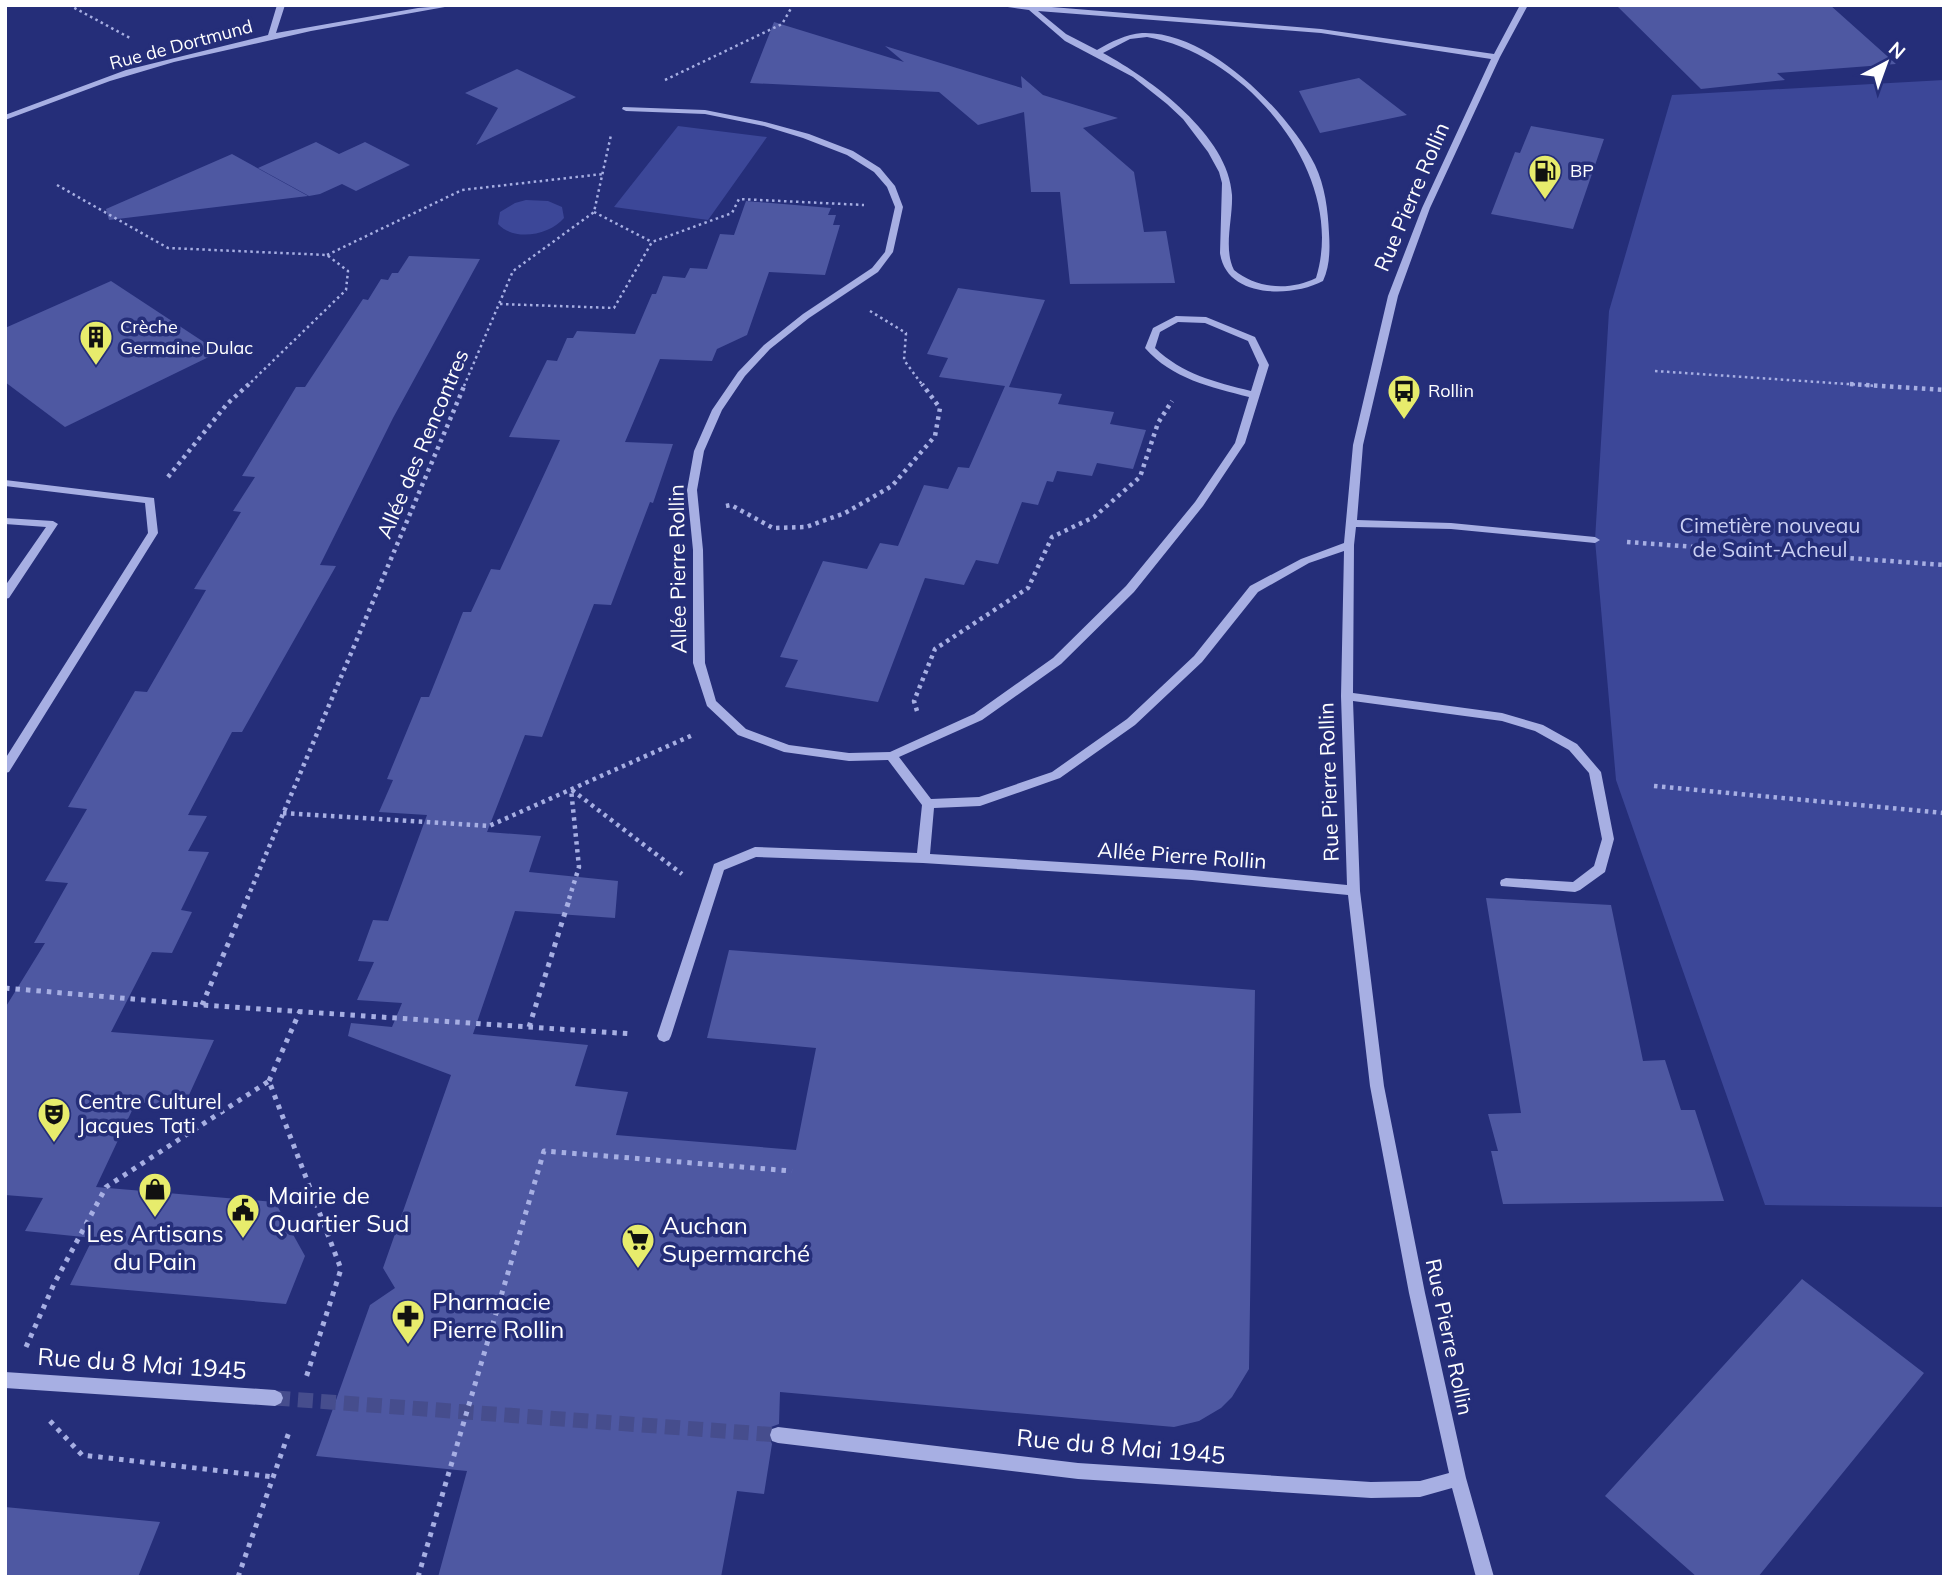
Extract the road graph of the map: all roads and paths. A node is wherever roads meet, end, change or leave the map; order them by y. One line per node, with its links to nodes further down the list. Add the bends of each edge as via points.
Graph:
1 (69, 5): 15 (path)
2 (281, 5): 12 (street)
3 (453, 5): 12 (street, Rue de Dortmund)
4 (793, 5): 16 (path, via 782,24 671,76)
5 (997, 5): 10 (street)
6 (1114, 5): 11 (street)
7 (1352, 5): 8 (street)
8 (1388, 5)
9 (1524, 5): 14 (street, Rue Pierre Rollin)
10 (1031, 8): 11 (street); 13 (street, via 1067,39)
11 (1111, 15): 14 (street, via 1321,31)
12 (271, 38): 15 (street, Rue de Dortmund)
13 (1098, 53): 13 (street, via 1157,90 1200,133 1213,154 1229,188 1223,257 1230,271 1280,290 1297,289 1320,279 1325,249 1320,188 1287,125 1230,72 1166,37 1127,37)
14 (1496, 57): 34 (street, Rue Pierre Rollin, via 1426,208 1394,296 1369,388)
15 (170, 60): 17 (street, Rue de Dortmund)
16 (626, 110): 18 (path, via 612,131); 20 (street, via 705,112 806,136 850,153 877,170)
17 (5, 118)
18 (603, 174): 21 (path); 23 (path, via 462,190)
19 (57, 185): 23 (path, via 168,248)
20 (900, 207): 22 (path, via 739,199 732,213); 24 (street, Allée Pierre Rollin, via 889,252 875,270)
21 (594, 212): 22 (path); 25 (path, Allée des Rencontres, via 513,271)
22 (652, 242): 25 (path, via 614,308)
23 (327, 255): 31 (path, via 348,271 346,290 228,404)
24 (842, 294): 32 (street, Allée Pierre Rollin, via 806,316 741,374 717,410 699,451 692,490); 32 (path, via 906,333 904,360 940,408 935,436 892,486 845,513 806,527 773,528 731,505)
25 (500, 304): 47 (path, Allée des Rencontres)
26 (1655, 371): 28 (path)
27 (1189, 377): 29 (street, Allée Pierre Rollin); 29 (street, Allée Pierre Rollin, via 1164,364 1150,348 1156,330 1176,319 1206,320 1252,339 1264,365); 41 (path, via 1158,422 1140,477 1094,517 1052,537 1028,588 935,649 914,701)
28 (1944, 390)
29 (1254, 396): 41 (street, Allée Pierre Rollin, via 1240,443 1199,504 1130,589 1056,661 978,716)
30 (5, 483): 31 (street)
31 (150, 500): 43 (street, via 153,533)
32 (694, 507): 40 (street, Allée Pierre Rollin, via 699,663 711,703)
33 (5, 521): 38 (street, via 53,524)
34 (1350, 523): 35 (street); 36 (street, Rue Pierre Rollin)
35 (1595, 540): 37 (path)
36 (1349, 545): 39 (street, Rue Pierre Rollin); 46 (street, via 1305,561 1254,589 1198,659 1131,722 1056,775 980,801)
37 (1944, 565)
38 (5, 595)
39 (1347, 696): 50 (street, via 1502,717 1539,728 1573,747 1595,772 1608,839 1600,869 1575,887); 51 (street, Rue Pierre Rollin)
40 (728, 720): 42 (street, Allée Pierre Rollin, via 742,732 788,749 849,757); 45 (path)
41 (928, 740): 42 (street, Allée Pierre Rollin)
42 (891, 756): 46 (street)
43 (5, 769)
44 (1654, 786): 48 (path)
45 (571, 789): 47 (path, via 489,825); 52 (path); 56 (path, via 579,867)
46 (929, 804): 49 (street)
47 (283, 813): 54 (path, Allée des Rencontres)
48 (1944, 813)
49 (923, 858): 51 (street, Allée Pierre Rollin, via 1192,874); 52 (street, Allée Pierre Rollin, via 755,852 719,867)
50 (1506, 883)
51 (1354, 891): 68 (street, Rue Pierre Rollin, via 1377,1086)
52 (709, 895): 57 (street, Allée Pierre Rollin)
53 (5, 988): 54 (path)
54 (202, 1005): 55 (path)
55 (300, 1011): 56 (path); 58 (path)
56 (529, 1027): 57 (path)
57 (664, 1036)
58 (269, 1081): 60 (path, via 106,1187); 62 (path, via 341,1269)
59 (792, 1171): 71 (path, via 544,1151)
60 (54, 1284)
61 (5, 1380): 63 (street, Rue du 8 Mai 1945)
62 (304, 1386)
63 (275, 1398)
64 (291, 1425): 67 (path)
65 (778, 1435): 68 (street, Rue du 8 Mai 1945, via 1078,1471 1371,1490 1420,1489)
66 (82, 1455): 67 (path)
67 (274, 1477): 70 (path)
68 (1458, 1478): 69 (street, Rue Pierre Rollin)
69 (1481, 1574)
70 (238, 1577)
71 (418, 1577)

